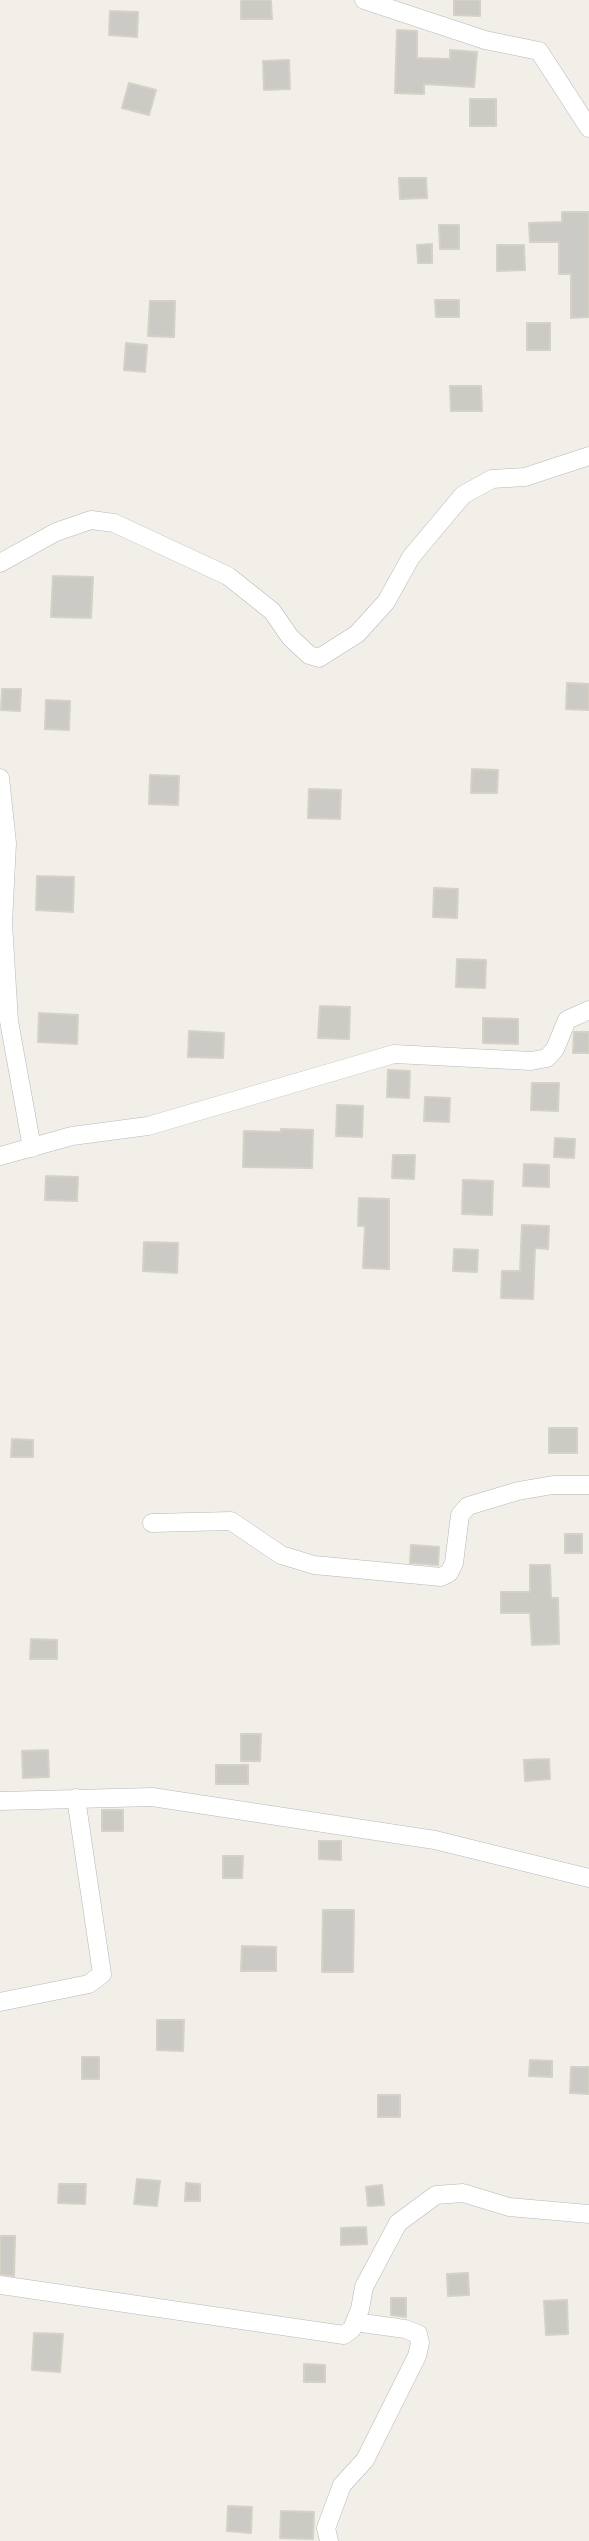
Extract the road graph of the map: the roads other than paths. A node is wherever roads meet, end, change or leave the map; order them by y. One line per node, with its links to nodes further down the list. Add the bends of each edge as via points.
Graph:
1 (364, 0): 2 (street, via 485,40 539,51)
2 (589, 128)
3 (589, 456): 4 (street, via 525,477 492,479 463,495 411,557 379,610 357,634 319,658 309,655 272,611 228,576 114,523 91,520 55,532)
4 (0, 563)
5 (0, 778): 7 (street, via 7,843 3,923 9,1021)
6 (589, 1010): 7 (street, via 566,1020 547,1058 394,1054 148,1126 72,1136)
7 (32, 1148): 8 (street)
8 (0, 1156)
9 (589, 1485): 10 (street, via 518,1491 468,1506 460,1515 454,1563 441,1577 314,1565 281,1555 231,1521)
10 (152, 1523)
11 (76, 1798): 12 (street); 13 (street, via 152,1797 435,1840); 14 (street, via 102,1974 89,1984)
12 (0, 1801)
13 (589, 1878)
14 (0, 2002)
15 (589, 2214): 17 (street, via 509,2207 463,2193 436,2195 398,2223 364,2287)
16 (0, 2286): 17 (street, via 344,2334)
17 (355, 2322): 18 (street, via 405,2329 418,2334 420,2343 365,2460 342,2485 326,2528)
18 (329, 2541)

